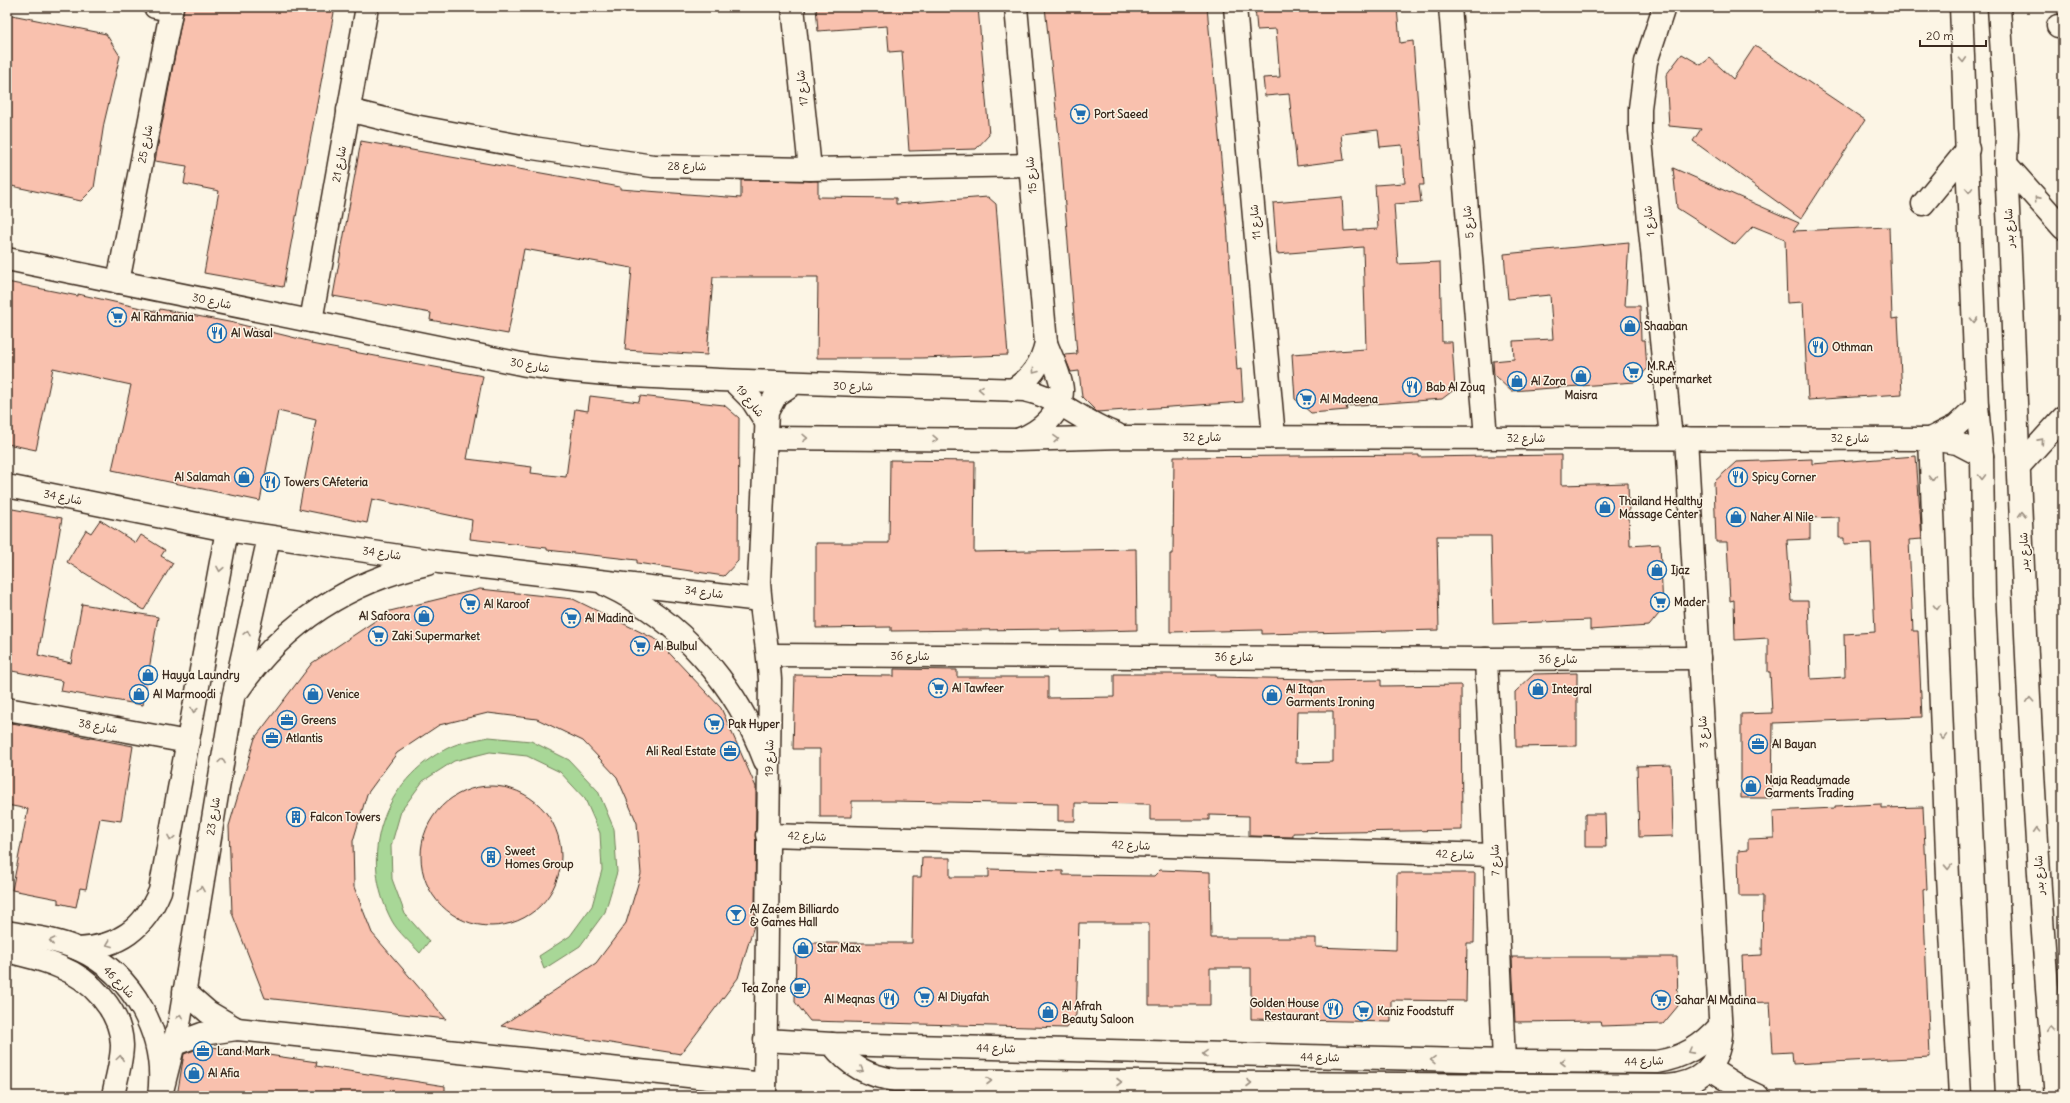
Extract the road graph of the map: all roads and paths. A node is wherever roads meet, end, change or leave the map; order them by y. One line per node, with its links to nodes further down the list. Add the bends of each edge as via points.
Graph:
1 (366, 7): 10 (street, شارع 21)
2 (793, 7): 14 (street, شارع 17)
3 (1016, 7): 13 (street, شارع 15)
4 (1235, 7): 29 (street, شارع 11)
5 (1450, 7): 30 (street, شارع 5)
6 (1664, 7): 31 (street, شارع 1, via 1646,62 1640,131)
7 (1961, 7): 11 (street, one-way to 11)
8 (1998, 7): 12 (street, شارع بدر, via 2007,133)
9 (166, 8): 18 (street, شارع 25)
10 (348, 110): 14 (street, شارع 28, via 424,128 526,147 653,166); 19 (street, شارع 21)
11 (1968, 149): 15 (street); 25 (street, one-way to 25)
12 (2006, 164): 16 (street, one-way to 12); 35 (street, شارع بدر)
13 (1030, 165): 14 (street, شارع 28); 20 (street, شارع 15)
14 (810, 169)
15 (1923, 204)
16 (2063, 228)
17 (7, 258): 18 (street, شارع 30)
18 (118, 282): 19 (street, شارع 30)
19 (311, 321): 21 (street, شارع 30, via 560,371)
20 (1046, 343): 23 (street, شارع 15, one-way to 23, via 1044,354 1033,374); 24 (street, شارع 15, via 1060,382)
21 (733, 381): 22 (street, شارع 30); 27 (street, شارع 19, via 752,400)
22 (792, 384): 23 (street, شارع 30, one-way to 22); 27 (street, شارع 19, via 776,395 769,407)
23 (1012, 390): 24 (street, شارع 30, via 1036,392)
24 (1060, 402): 28 (street, شارع 32, via 1089,423); 33 (street, via 1047,422 1038,430)
25 (1977, 406): 32 (street, شارع 32, via 1956,426); 34 (street)
26 (2063, 418): 35 (street, one-way to 26)
27 (766, 430): 33 (street, one-way to 33); 41 (street, شارع 19)
28 (1123, 437): 29 (street, شارع 32); 33 (street, شارع 32, one-way to 28)
29 (1274, 437): 30 (street, شارع 32)
30 (1486, 437): 31 (street, شارع 32)
31 (1679, 438): 32 (street, شارع 32); 43 (street, شارع 3)
32 (1930, 439): 34 (street, شارع 32, via 1957,443); 67 (street, one-way to 67)
33 (1017, 440)
34 (1982, 456): 63 (street, one-way to 63, via 1984,598)
35 (2020, 465): 68 (street, شارع بدر, one-way to 35, via 2044,955)
36 (7, 486): 37 (street, شارع 34)
37 (227, 530): 38 (street, شارع 34); 47 (street, one-way to 47)
38 (269, 537): 39 (street, شارع 34); 45 (street, شارع 23, one-way to 38)
39 (439, 562): 40 (street, شارع 34); 45 (street, via 370,581 307,617 255,666)
40 (593, 579): 41 (street, شارع 34); 48 (street, via 646,607 670,625 707,662 746,717)
41 (760, 600): 42 (street, شارع 19)
42 (769, 655): 44 (street, شارع 36); 48 (street, شارع 19)
43 (1699, 658): 44 (street, شارع 36); 55 (street, شارع 3)
44 (1486, 659): 50 (street, شارع 7)
45 (232, 698): 54 (street, شارع 23, one-way to 45)
46 (7, 710): 47 (street, شارع 38)
47 (188, 742): 52 (street, one-way to 52, via 163,879 155,903 140,924 118,940 105,946)
48 (769, 772): 49 (street, شارع 19)
49 (767, 834): 50 (street, شارع 42); 57 (street, شارع 19)
50 (1495, 855): 60 (street, شارع 7)
51 (7, 932): 52 (street, شارع 46, one-way to 51, via 56,941)
52 (78, 949): 65 (street, شارع 46, via 99,961 117,976 133,993 145,1013 160,1058)
53 (7, 951): 64 (street, one-way to 53, via 122,1045 119,1025 105,1003 90,986 61,967)
54 (184, 991): 56 (street, via 208,1012); 58 (street, شارع 23, one-way to 54)
55 (1720, 1026): 60 (street, شارع 44, one-way to 60, via 1703,1044 1692,1051 1662,1061); 61 (street, via 1718,1052)
56 (238, 1029): 58 (street, via 202,1034); 62 (street)
57 (765, 1040): 59 (street, شارع 44); 62 (street, شارع 19)
58 (175, 1044): 65 (street, شارع 23)
59 (832, 1044): 60 (street, شارع 44, one-way to 59); 61 (street, one-way to 61, via 859,1070 895,1080 1667,1086 1688,1082 1704,1074)
60 (1504, 1062)
61 (1709, 1068): 66 (street)
62 (765, 1090)
63 (2005, 1092)
64 (113, 1096)
65 (160, 1096)
66 (1758, 1096)
67 (1960, 1096)
68 (2056, 1096)

